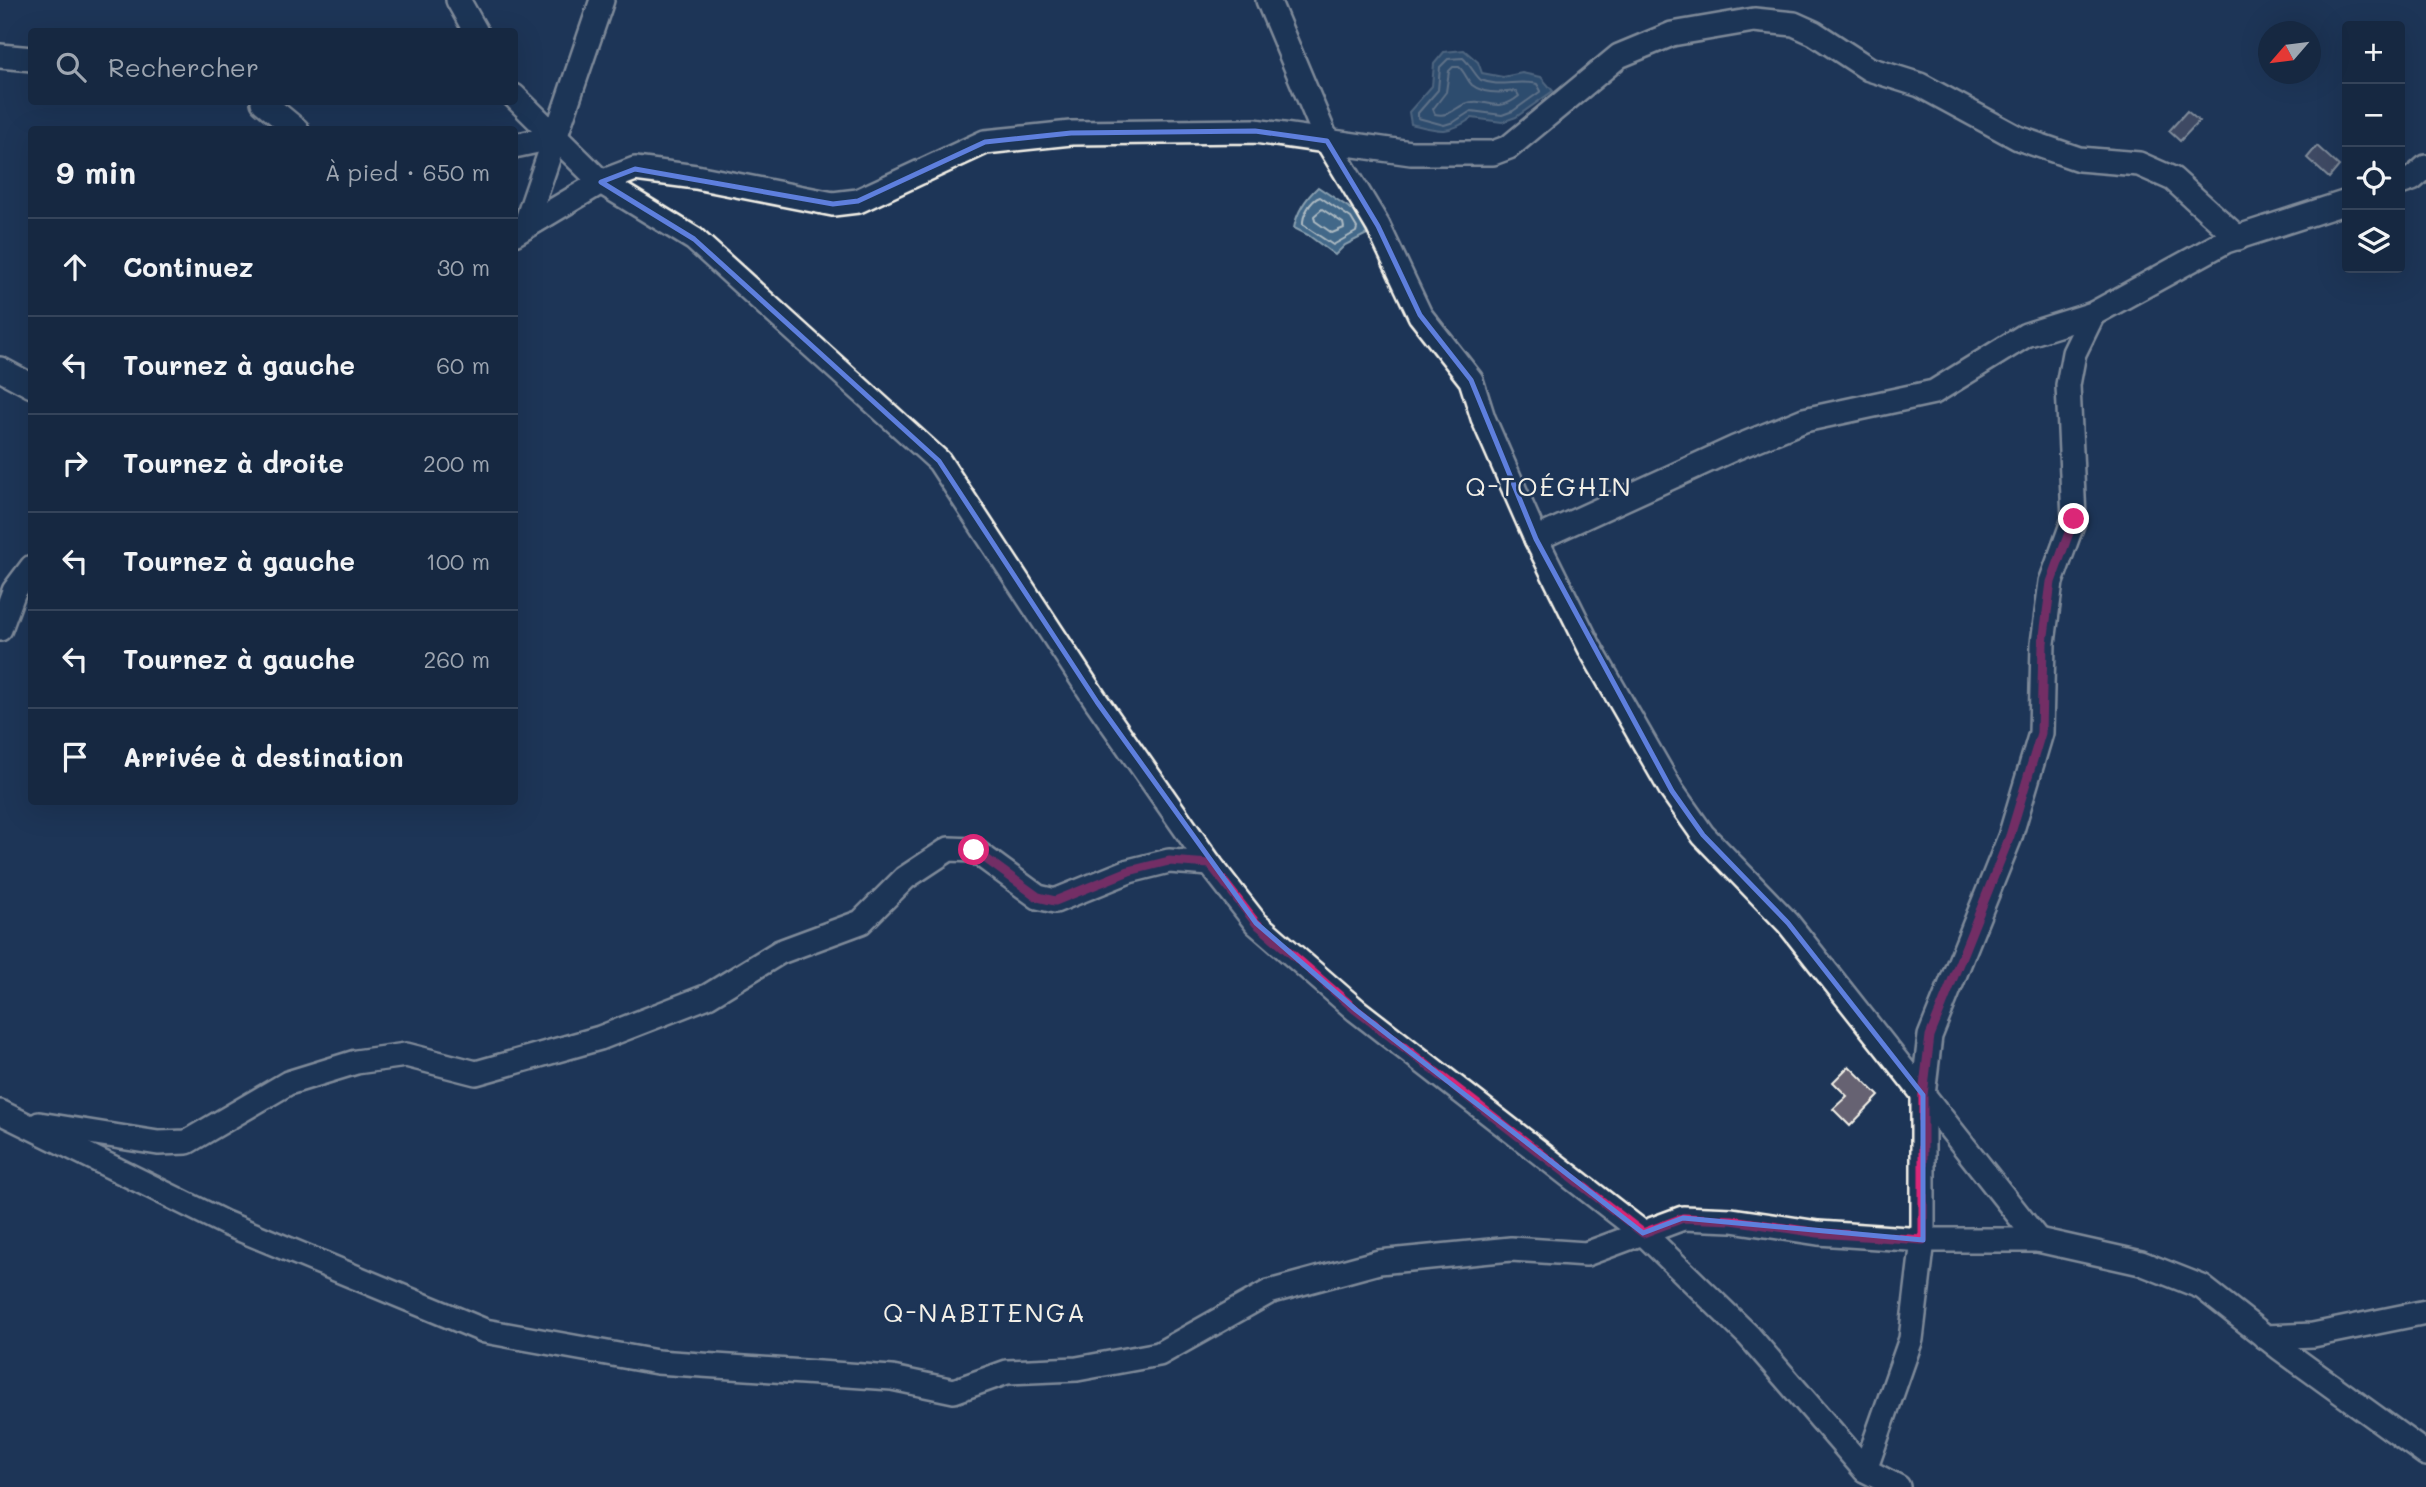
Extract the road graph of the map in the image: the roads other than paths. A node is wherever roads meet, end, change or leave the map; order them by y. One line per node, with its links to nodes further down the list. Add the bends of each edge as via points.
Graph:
1 (458, 0): 4 (street)
2 (602, 0): 10 (street)
3 (1268, 0): 11 (street)
4 (475, 28)
5 (0, 57): 6 (street)
6 (28, 59)
7 (518, 100): 10 (street)
8 (267, 105): 9 (street)
9 (292, 126)
10 (555, 137): 12 (street); 14 (street); 17 (street)
11 (1327, 141): 14 (street, via 1255,131 1071,134 985,142 858,201 833,205 635,169); 18 (street, via 1411,153 1493,153 1509,147 1619,56 1672,34 1754,20 1794,24 1869,69 1920,85 2018,138 2079,159 2139,163 2173,179); 22 (street, via 1378,226 1420,315 1471,380)
12 (518, 145)
13 (2426, 167): 15 (street)
14 (601, 181): 17 (street); 25 (street, via 694,239 939,461)
15 (2405, 181)
16 (2342, 204): 18 (street)
17 (520, 230)
18 (2238, 238): 19 (street)
19 (2093, 314): 22 (street, via 2026,335 1934,392 1804,420); 26 (street, via 2074,353 2068,385 2074,519 2051,582 2043,643 2041,733 2010,836 1930,1036)
20 (0, 369): 21 (street)
21 (28, 384)
22 (1536, 539): 26 (street, via 1590,648 1672,791 1703,835 1788,923)
23 (28, 571): 24 (street, via 14,591)
24 (0, 629)
25 (1210, 864): 27 (street, via 1169,861 1129,871 1055,901 1038,897 974,850 949,849 905,878 861,922 780,952 708,996 588,1042 476,1073 406,1055 356,1062 288,1083 187,1142 158,1143); 28 (street, via 1256,923 1356,1010)
26 (1923, 1095): 29 (street); 30 (street)
27 (9, 1116): 28 (street, via 225,1223 485,1331 657,1363 892,1378 954,1391 1007,1372 1077,1369 1159,1354 1269,1292 1379,1262 1511,1249 1586,1254)
28 (1643, 1233): 29 (street, via 1683,1218); 34 (street, via 1749,1336)
29 (1923, 1240): 30 (street); 34 (street, via 1911,1339)
30 (2038, 1240): 32 (street, via 2141,1263 2180,1277 2202,1287)
31 (2426, 1312): 32 (street, via 2313,1335)
32 (2266, 1337): 33 (street)
33 (2426, 1454)
34 (1865, 1470): 35 (street)
35 (1898, 1487)

